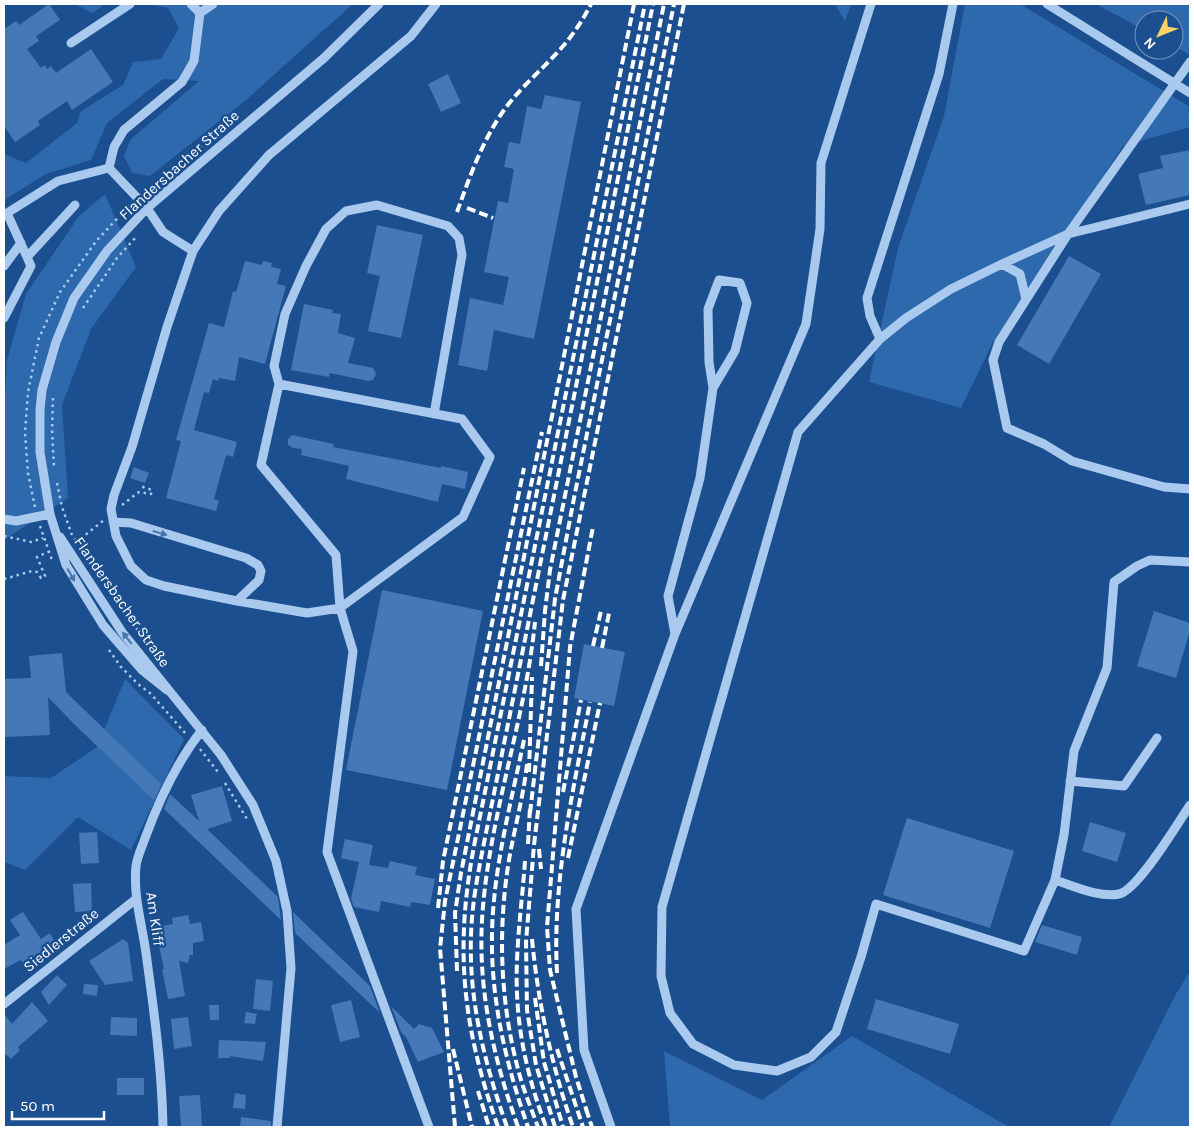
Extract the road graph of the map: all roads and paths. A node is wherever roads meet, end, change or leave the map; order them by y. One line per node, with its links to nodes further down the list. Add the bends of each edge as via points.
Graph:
1 (130, 4): 10 (street)
2 (192, 4): 9 (street)
3 (214, 4): 9 (street)
4 (379, 4): 18 (street, Flandersbacher Straße, via 324,58)
5 (436, 4): 23 (street, via 411,36 269,155 219,211)
6 (871, 4): 53 (street, via 821,162 820,229 806,324)
7 (953, 4): 30 (street, via 939,74 867,298)
8 (1047, 4): 12 (street)
9 (200, 13): 14 (street, via 194,61 182,82 124,130 114,148)
10 (71, 43)
11 (1190, 62): 21 (street)
12 (1188, 92)
13 (242, 112): 15 (path)
14 (110, 168): 15 (street); 19 (street, via 58,181)
15 (137, 198): 18 (street)
16 (1190, 204): 21 (street)
17 (75, 205): 24 (street)
18 (146, 208): 20 (street); 40 (street, Flandersbacher Straße, via 107,251 74,298 56,342 42,390 40,410 40,452)
19 (5, 214): 22 (street)
20 (153, 218): 23 (street, via 163,232); 28 (path, via 118,258)
21 (1068, 234): 25 (street); 27 (street)
22 (21, 243): 24 (street); 26 (street)
23 (194, 251): 42 (street, via 114,495)
24 (27, 257): 29 (street, via 31,266)
25 (1002, 264): 27 (street, via 1020,274); 30 (street, via 952,289 906,318)
26 (4, 266)
27 (1026, 300): 38 (street, via 999,342 993,360 1007,428 1072,461 1164,487)
28 (80, 313)
29 (4, 318)
30 (880, 340): 59 (street, via 798,432 662,907 661,976 670,1013 693,1044 734,1064 777,1071 812,1057 836,1032 876,904 1024,951)
31 (279, 384): 34 (street); 34 (street, via 274,366 285,314 326,229 346,211 377,206 448,226 459,238 462,255); 52 (street, via 261,465 336,555)
32 (713, 388): 32 (street, via 735,351 747,303 740,283 719,280 708,309); 53 (street, via 700,478 668,596)
33 (53, 392): 35 (path)
34 (434, 414): 52 (street, via 462,419 490,458 463,517)
35 (54, 471)
36 (56, 480): 45 (path)
37 (140, 486): 39 (path, via 152,490 151,494 139,492)
38 (1190, 489)
39 (118, 508)
40 (50, 514): 41 (street); 43 (street, Flandersbacher Straße)
41 (4, 519)
42 (109, 521): 46 (path); 50 (street, via 131,566 146,580); 50 (street, one-way to 50, via 131,523 246,558 258,565 261,571 259,580)
43 (54, 529): 44 (path, via 31,542); 55 (street, Flandersbacher Straße, via 66,565 103,625)
44 (4, 536)
45 (75, 541)
46 (68, 543)
47 (52, 550): 49 (path, via 37,557 45,576 41,578 32,571)
48 (1190, 562): 57 (street, via 1150,560 1114,582 1107,668 1074,751)
49 (4, 579)
50 (237, 601): 52 (street, via 307,613)
51 (114, 606): 54 (path, via 118,604)
52 (340, 608): 64 (street, via 353,651 327,852)
53 (674, 634): 65 (street, via 576,909 584,1050)
54 (146, 641)
55 (202, 730): 60 (street, Am Kliff, via 179,763 148,830 136,865); 63 (street, Flandersbacher Straße, via 253,805 276,861 287,911 292,968)
56 (1157, 738): 57 (street, via 1124,786)
57 (1070, 781): 59 (street)
58 (1190, 805): 59 (street, via 1133,886 1119,894 1100,893)
59 (1055, 880)
60 (136, 899): 61 (street, Siedlerstraße); 62 (street, Am Kliff, via 154,1014)
61 (4, 1004)
62 (164, 1127)
63 (278, 1127)
64 (429, 1127)
65 (611, 1127)

